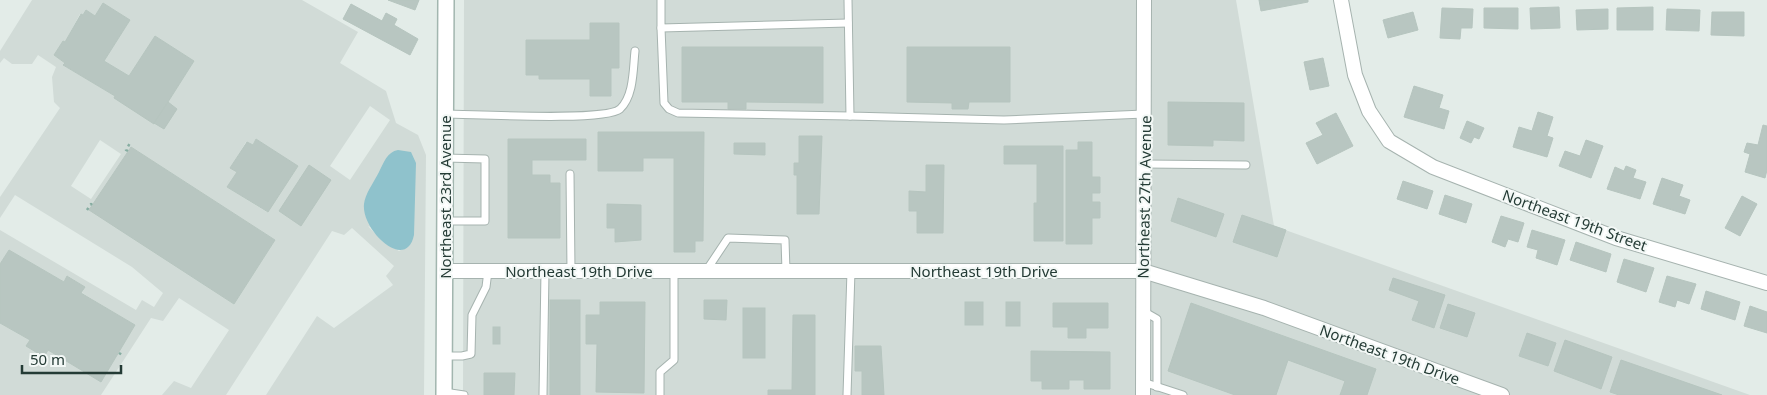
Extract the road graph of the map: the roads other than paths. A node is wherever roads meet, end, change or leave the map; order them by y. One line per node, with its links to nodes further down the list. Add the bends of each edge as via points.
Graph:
1 (446, 0): 9 (main road, Northeast 23rd Avenue)
2 (660, 0): 7 (lane)
3 (848, 0): 6 (lane)
4 (1144, 0): 10 (street, Northeast 27th Avenue)
5 (1340, 0): 26 (street, Northeast 19th Street, via 1356,75 1369,111 1389,141 1433,167 1616,238)
6 (848, 23): 7 (lane); 11 (lane)
7 (661, 28): 11 (lane, via 664,103 669,109 678,113)
8 (635, 51): 9 (lane, via 627,98 613,114)
9 (446, 114): 12 (main road, Northeast 23rd Avenue)
10 (1145, 114): 11 (lane, via 1004,120); 13 (street, Northeast 27th Avenue)
11 (850, 116)
12 (445, 158): 16 (main road, Northeast 23rd Avenue); 16 (lane, via 485,158 485,221)
13 (1145, 164): 14 (lane); 23 (street, Northeast 27th Avenue)
14 (1246, 165)
15 (570, 174): 20 (lane)
16 (445, 221): 17 (main road, Northeast 23rd Avenue)
17 (445, 271): 18 (street, Northeast 19th Drive); 28 (main road, Northeast 23rd Avenue)
18 (488, 271): 19 (street, Northeast 19th Drive); 28 (lane, via 486,287 472,315 471,354)
19 (545, 271): 20 (street, Northeast 19th Drive); 33 (lane)
20 (571, 271): 24 (street, Northeast 19th Drive)
21 (786, 271): 22 (street, Northeast 19th Drive); 25 (street, Northeast 19th Drive); 25 (lane, via 785,240 728,238)
22 (851, 271): 23 (street, Northeast 19th Drive); 35 (lane)
23 (1143, 271): 27 (street, Northeast 27th Avenue); 37 (street, Northeast 19th Drive, via 1264,308)
24 (674, 272): 25 (street, Northeast 19th Drive); 34 (lane, via 674,360 660,372)
25 (706, 272)
26 (1767, 282)
27 (1143, 311): 29 (lane, via 1157,318); 30 (street, Northeast 27th Avenue)
28 (444, 356): 31 (main road, Northeast 23rd Avenue)
29 (1157, 387): 30 (lane); 36 (lane)
30 (1143, 389)
31 (444, 394): 32 (lane)
32 (464, 395)
33 (543, 395)
34 (660, 395)
35 (847, 395)
36 (1183, 395)
37 (1502, 395)

